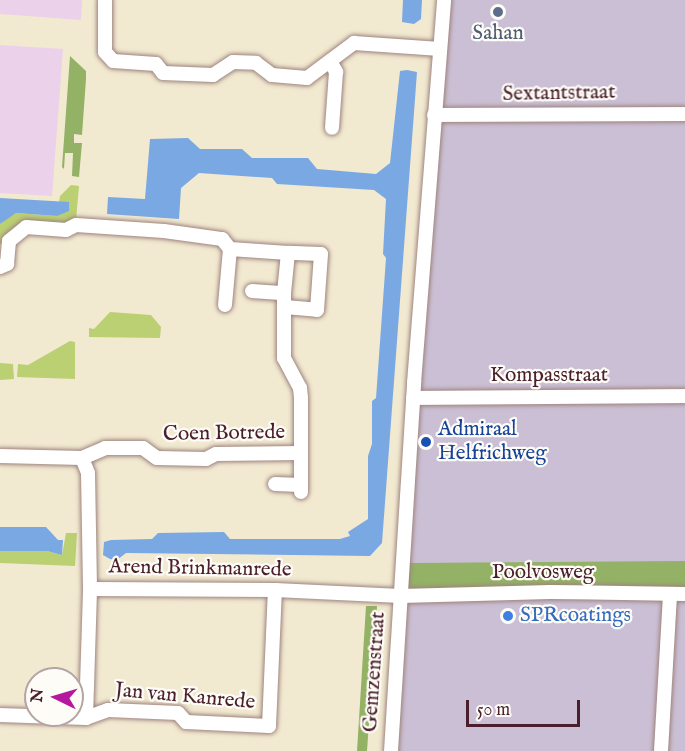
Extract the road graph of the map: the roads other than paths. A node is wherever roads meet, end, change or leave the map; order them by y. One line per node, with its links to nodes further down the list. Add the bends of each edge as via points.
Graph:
1 (105, 0): 4 (street, via 105,52 113,61 156,64 163,73 208,76 230,62 256,63 272,75 308,78)
2 (444, 0): 3 (street)
3 (440, 49): 4 (street, via 357,42); 6 (street)
4 (330, 61): 7 (street, via 336,72)
5 (685, 114): 6 (street, Sextantstraat)
6 (434, 115): 15 (street)
7 (332, 128)
8 (230, 249): 9 (street); 10 (street, via 222,239 164,231 76,225 66,230 26,228 9,241 7,264); 13 (street)
9 (288, 253): 12 (street, Coen Botrede); 12 (street, via 321,254 317,310)
10 (0, 267)
11 (252, 291): 12 (street)
12 (284, 300): 16 (street, Coen Botrede, via 284,358 300,388)
13 (225, 305)
14 (685, 396): 15 (street, Kompasstraat)
15 (413, 398): 24 (street)
16 (301, 453): 18 (street, Coen Botrede, via 157,458 143,448 105,448); 19 (street, Coen Botrede, via 301,488)
17 (0, 456): 18 (street)
18 (82, 458): 20 (street, via 88,473)
19 (275, 484)
20 (90, 589): 21 (street, Arend Brinkmanrede); 26 (street, Arend Brinkmanrede)
21 (275, 590): 24 (street, Arend Brinkmanrede); 26 (street, Jan van Kanrede, via 269,726 186,722 178,713 108,710)
22 (670, 594): 23 (street, Poolvosweg); 24 (street, Poolvosweg); 28 (street)
23 (685, 594)
24 (401, 596): 27 (street, Gemzenstraat)
25 (0, 715): 26 (street, Jan van Kanrede)
26 (86, 718)
27 (391, 751)
28 (661, 751)

